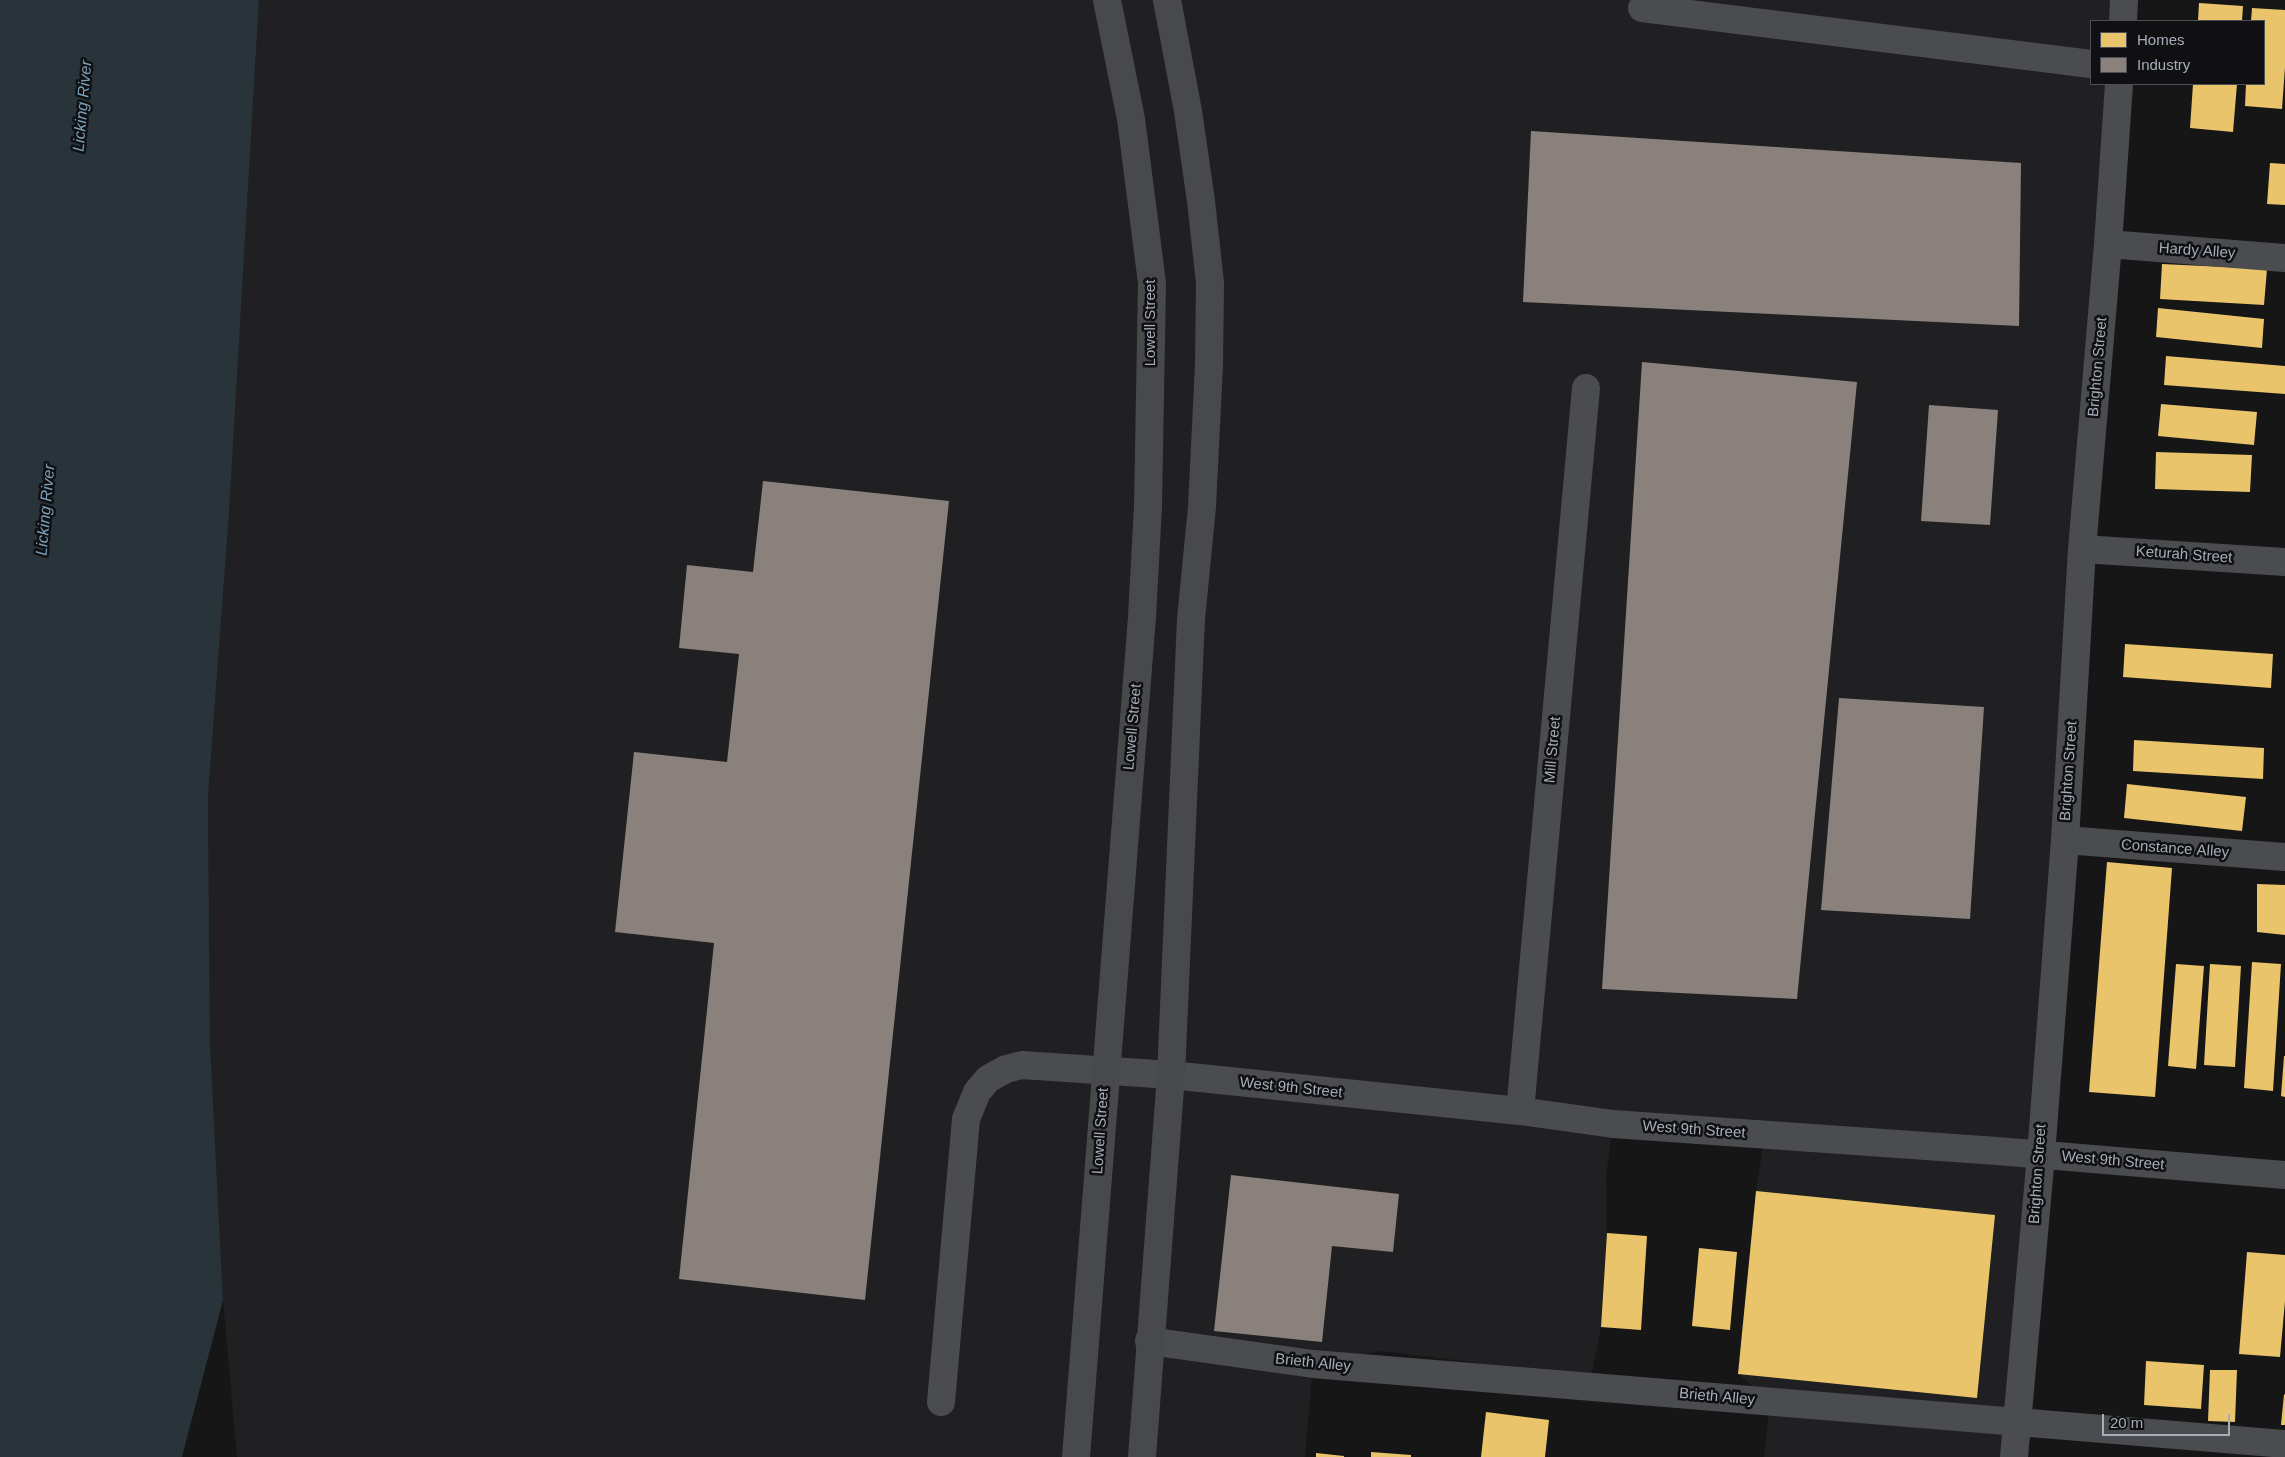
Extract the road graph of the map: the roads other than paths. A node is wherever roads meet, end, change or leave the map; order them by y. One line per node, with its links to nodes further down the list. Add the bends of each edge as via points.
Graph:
1 (1106, 0): 15 (main road, Lowell Street, via 1131,119 1152,283 1143,599)
2 (1167, 0): 16 (main road, via 1189,120 1210,284 1202,508 1191,619)
3 (2124, 0): 5 (street)
4 (1642, 8): 6 (street)
5 (2123, 20)
6 (2090, 64)
7 (2119, 85): 8 (street, Brighton Street)
8 (2108, 244): 9 (street, Hardy Alley); 11 (street, Brighton Street)
9 (2285, 258)
10 (1586, 388): 17 (street, Mill Street)
11 (2082, 549): 12 (street, Keturah Street); 13 (street, Brighton Street)
12 (2285, 562)
13 (2064, 840): 14 (street, Constance Alley); 18 (street, Brighton Street)
14 (2285, 857)
15 (1105, 1069): 16 (street, West 9th Street); 21 (street, West 9th Street, via 1022,1065 1006,1068 988,1079 977,1092 966,1119); 24 (main road, Lowell Street)
16 (1171, 1075): 17 (street, West 9th Street); 20 (main road)
17 (1520, 1111): 18 (street, West 9th Street, via 1613,1124)
18 (2040, 1155): 19 (street, West 9th Street); 22 (street, Brighton Street)
19 (2285, 1175)
20 (1149, 1342): 22 (street, Brieth Alley, via 1313,1364); 25 (main road)
21 (941, 1402)
22 (2016, 1422): 23 (street, Brieth Alley); 26 (street, Brighton Street)
23 (2285, 1444)
24 (1076, 1457)
25 (1142, 1457)
26 (2014, 1457)

